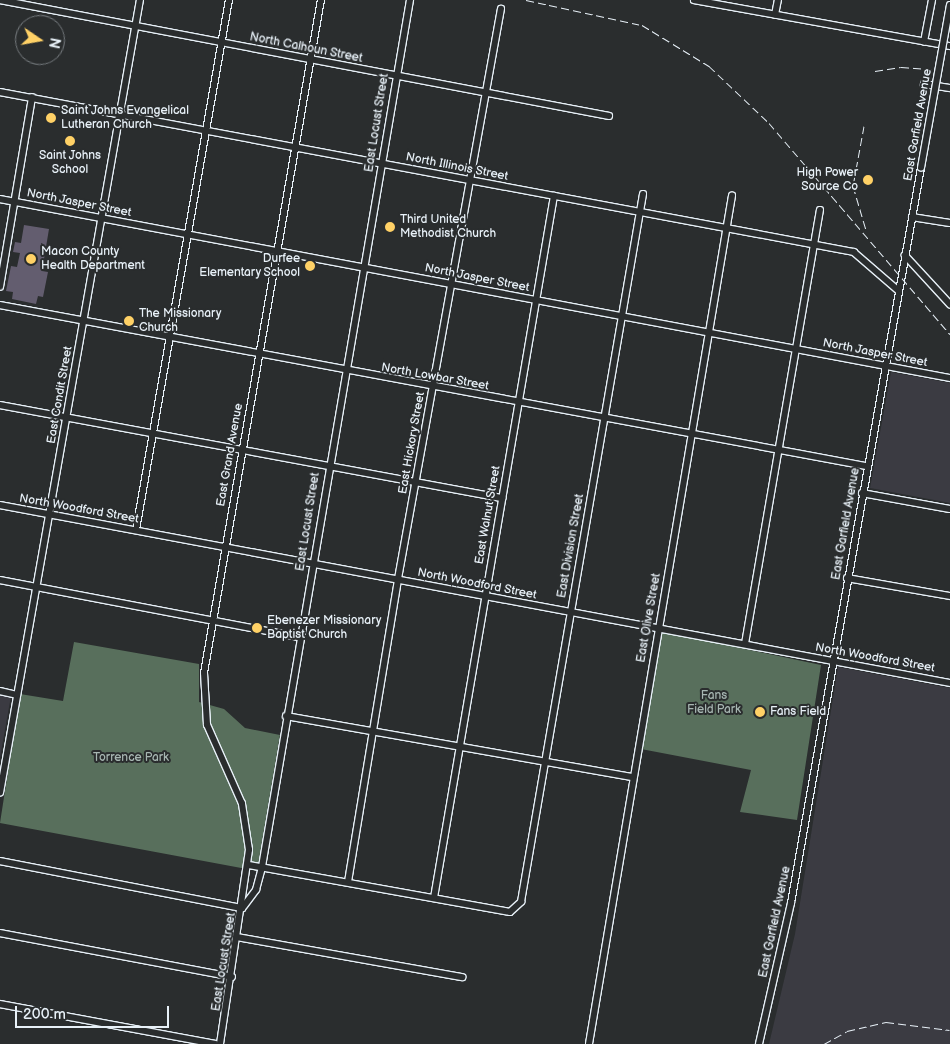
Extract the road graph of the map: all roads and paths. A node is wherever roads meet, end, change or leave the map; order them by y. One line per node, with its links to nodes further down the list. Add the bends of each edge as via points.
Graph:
1 (0, 0): 12 (street, North Calhoun Street)
2 (140, 0): 12 (street, East Condit Street)
3 (229, 0): 13 (street)
4 (321, 0): 16 (street, East Grand Avenue)
5 (410, 0): 17 (street, East Locust Street)
6 (694, 0): 11 (street)
7 (778, 0): 11 (street)
8 (932, 0): 14 (street)
9 (950, 6): 37 (street, East Garfield Avenue, bridge)
10 (501, 9): 21 (street, East Hickory Street)
11 (775, 15): 14 (street)
12 (135, 27): 13 (street, North Calhoun Street); 23 (street, East Condit Street)
13 (222, 42): 16 (street, North Calhoun Street); 25 (street)
14 (924, 42): 15 (street)
15 (950, 46)
16 (310, 58): 17 (street, North Calhoun Street); 26 (street, East Grand Avenue)
17 (395, 76): 21 (street, North Calhoun Street); 27 (street, East Locust Street)
18 (924, 84): 19 (street)
19 (950, 88)
20 (0, 92): 22 (street, North Illinois Street)
21 (485, 92): 24 (street, North Calhoun Street); 28 (street, East Hickory Street)
22 (32, 98): 23 (street, North Illinois Street); 33 (street)
23 (119, 114): 25 (street, North Illinois Street); 36 (street, East Condit Street)
24 (609, 116)
25 (206, 131): 26 (street, North Illinois Street); 40 (street)
26 (294, 147): 27 (street, North Illinois Street); 42 (street, East Grand Avenue)
27 (381, 163): 28 (street, North Illinois Street); 44 (street, East Locust Street)
28 (469, 180): 30 (street, North Illinois Street); 45 (street, East Hickory Street)
29 (643, 194): 35 (street, East Division Street)
30 (554, 196): 35 (street, North Illinois Street); 48 (street, East Walnut Street)
31 (732, 196): 39 (street, East Olive Street)
32 (0, 198): 33 (street, North Jasper Street)
33 (14, 201): 36 (street, North Jasper Street); 46 (street)
34 (820, 210): 41 (street)
35 (640, 212): 39 (street, North Illinois Street); 51 (street, East Division Street)
36 (101, 217): 40 (street, North Jasper Street); 52 (street, East Condit Street)
37 (912, 217): 38 (street); 43 (street, East Garfield Avenue)
38 (950, 223)
39 (727, 228): 41 (street, North Illinois Street); 53 (street, East Olive Street)
40 (189, 234): 42 (street, North Jasper Street); 54 (street)
41 (814, 244): 47 (street, North Illinois Street, via 854,252); 55 (street)
42 (277, 250): 44 (street, North Jasper Street); 56 (street, East Grand Avenue)
43 (905, 255): 47 (street, East Garfield Avenue); 49 (street)
44 (363, 266): 45 (street, North Jasper Street); 58 (street, East Locust Street)
45 (451, 284): 48 (street, North Jasper Street); 60 (street, East Hickory Street)
46 (0, 287)
47 (898, 290): 57 (street, East Garfield Avenue)
48 (536, 299): 51 (street, North Jasper Street); 61 (street, East Walnut Street)
49 (950, 304)
50 (0, 306): 52 (street, North Lowbar Street)
51 (622, 315): 53 (street, North Jasper Street); 64 (street, East Division Street)
52 (83, 321): 54 (street, North Lowbar Street); 63 (street, East Condit Street)
53 (709, 332): 55 (street, North Jasper Street); 66 (street, East Olive Street)
54 (171, 337): 56 (street, North Lowbar Street); 65 (street)
55 (796, 348): 57 (street, North Jasper Street); 68 (street)
56 (258, 353): 58 (street, North Lowbar Street); 67 (street, East Grand Avenue)
57 (884, 365): 59 (street, North Jasper Street); 70 (street, East Garfield Avenue)
58 (344, 370): 60 (street, North Lowbar Street); 69 (street, East Locust Street)
59 (950, 378)
60 (432, 387): 61 (street, North Lowbar Street); 71 (street, East Hickory Street)
61 (518, 402): 64 (street, North Lowbar Street); 73 (street, East Walnut Street)
62 (0, 405): 63 (street)
63 (66, 418): 65 (street); 76 (street, East Condit Street)
64 (604, 418): 66 (street, North Lowbar Street); 86 (street, East Division Street)
65 (152, 434): 67 (street); 77 (street)
66 (691, 435): 68 (street, North Lowbar Street); 88 (street, East Olive Street)
67 (241, 451): 69 (street); 78 (street, East Grand Avenue)
68 (778, 451): 70 (street, North Lowbar Street); 90 (street)
69 (328, 466): 71 (street); 79 (street, East Locust Street)
70 (866, 466): 72 (street, East Garfield Avenue)
71 (416, 483): 73 (street); 81 (street, East Hickory Street)
72 (862, 493): 75 (street); 80 (street, East Garfield Avenue)
73 (502, 498): 84 (street, East Walnut Street)
74 (0, 505): 76 (street, North Woodford Street)
75 (950, 509)
76 (50, 515): 77 (street, North Woodford Street); 83 (street, East Condit Street)
77 (136, 530): 78 (street, North Woodford Street)
78 (225, 546): 79 (street, North Woodford Street); 87 (street, East Grand Avenue)
79 (312, 564): 81 (street, North Woodford Street); 89 (street, East Locust Street)
80 (847, 578): 85 (street); 91 (street, East Garfield Avenue)
81 (398, 579): 84 (street, North Woodford Street); 96 (street, East Hickory Street)
82 (0, 580): 83 (street)
83 (36, 587): 87 (street); 94 (street, East Condit Street)
84 (484, 595): 86 (street, North Woodford Street); 97 (street, East Walnut Street)
85 (950, 596)
86 (570, 611): 88 (street, North Woodford Street); 98 (street, East Division Street)
87 (212, 622): 89 (street); 102 (street, East Grand Avenue, via 203,701 213,741 242,804 248,827)
88 (657, 628): 90 (street, North Woodford Street); 99 (street, East Olive Street)
89 (299, 637): 95 (street, East Locust Street)
90 (745, 644): 91 (street, North Woodford Street)
91 (831, 661): 92 (street, North Woodford Street); 115 (street, East Garfield Avenue, via 791,903)
92 (950, 682)
93 (0, 691): 94 (street)
94 (17, 695): 100 (street, East Condit Street)
95 (286, 716): 96 (street); 103 (street, East Locust Street)
96 (372, 731): 97 (street); 104 (street, East Hickory Street)
97 (458, 749): 98 (street); 105 (street, East Walnut Street)
98 (544, 763): 99 (street); 105 (street, East Division Street, via 521,902 510,912)
99 (632, 778): 114 (street, East Olive Street)
100 (0, 793)
101 (0, 861): 106 (street)
102 (249, 865): 103 (street); 106 (street, East Grand Avenue)
103 (262, 867): 104 (street); 106 (street, East Locust Street, via 256,890)
104 (348, 882): 105 (street)
105 (434, 898)
106 (242, 908): 108 (street, East Locust Street)
107 (0, 933): 109 (street)
108 (238, 937): 109 (street, East Locust Street); 110 (street)
109 (232, 977): 113 (street, East Locust Street)
110 (462, 977)
111 (0, 1004): 112 (street)
112 (215, 1044)
113 (220, 1044)
114 (589, 1044)
115 (759, 1044)

